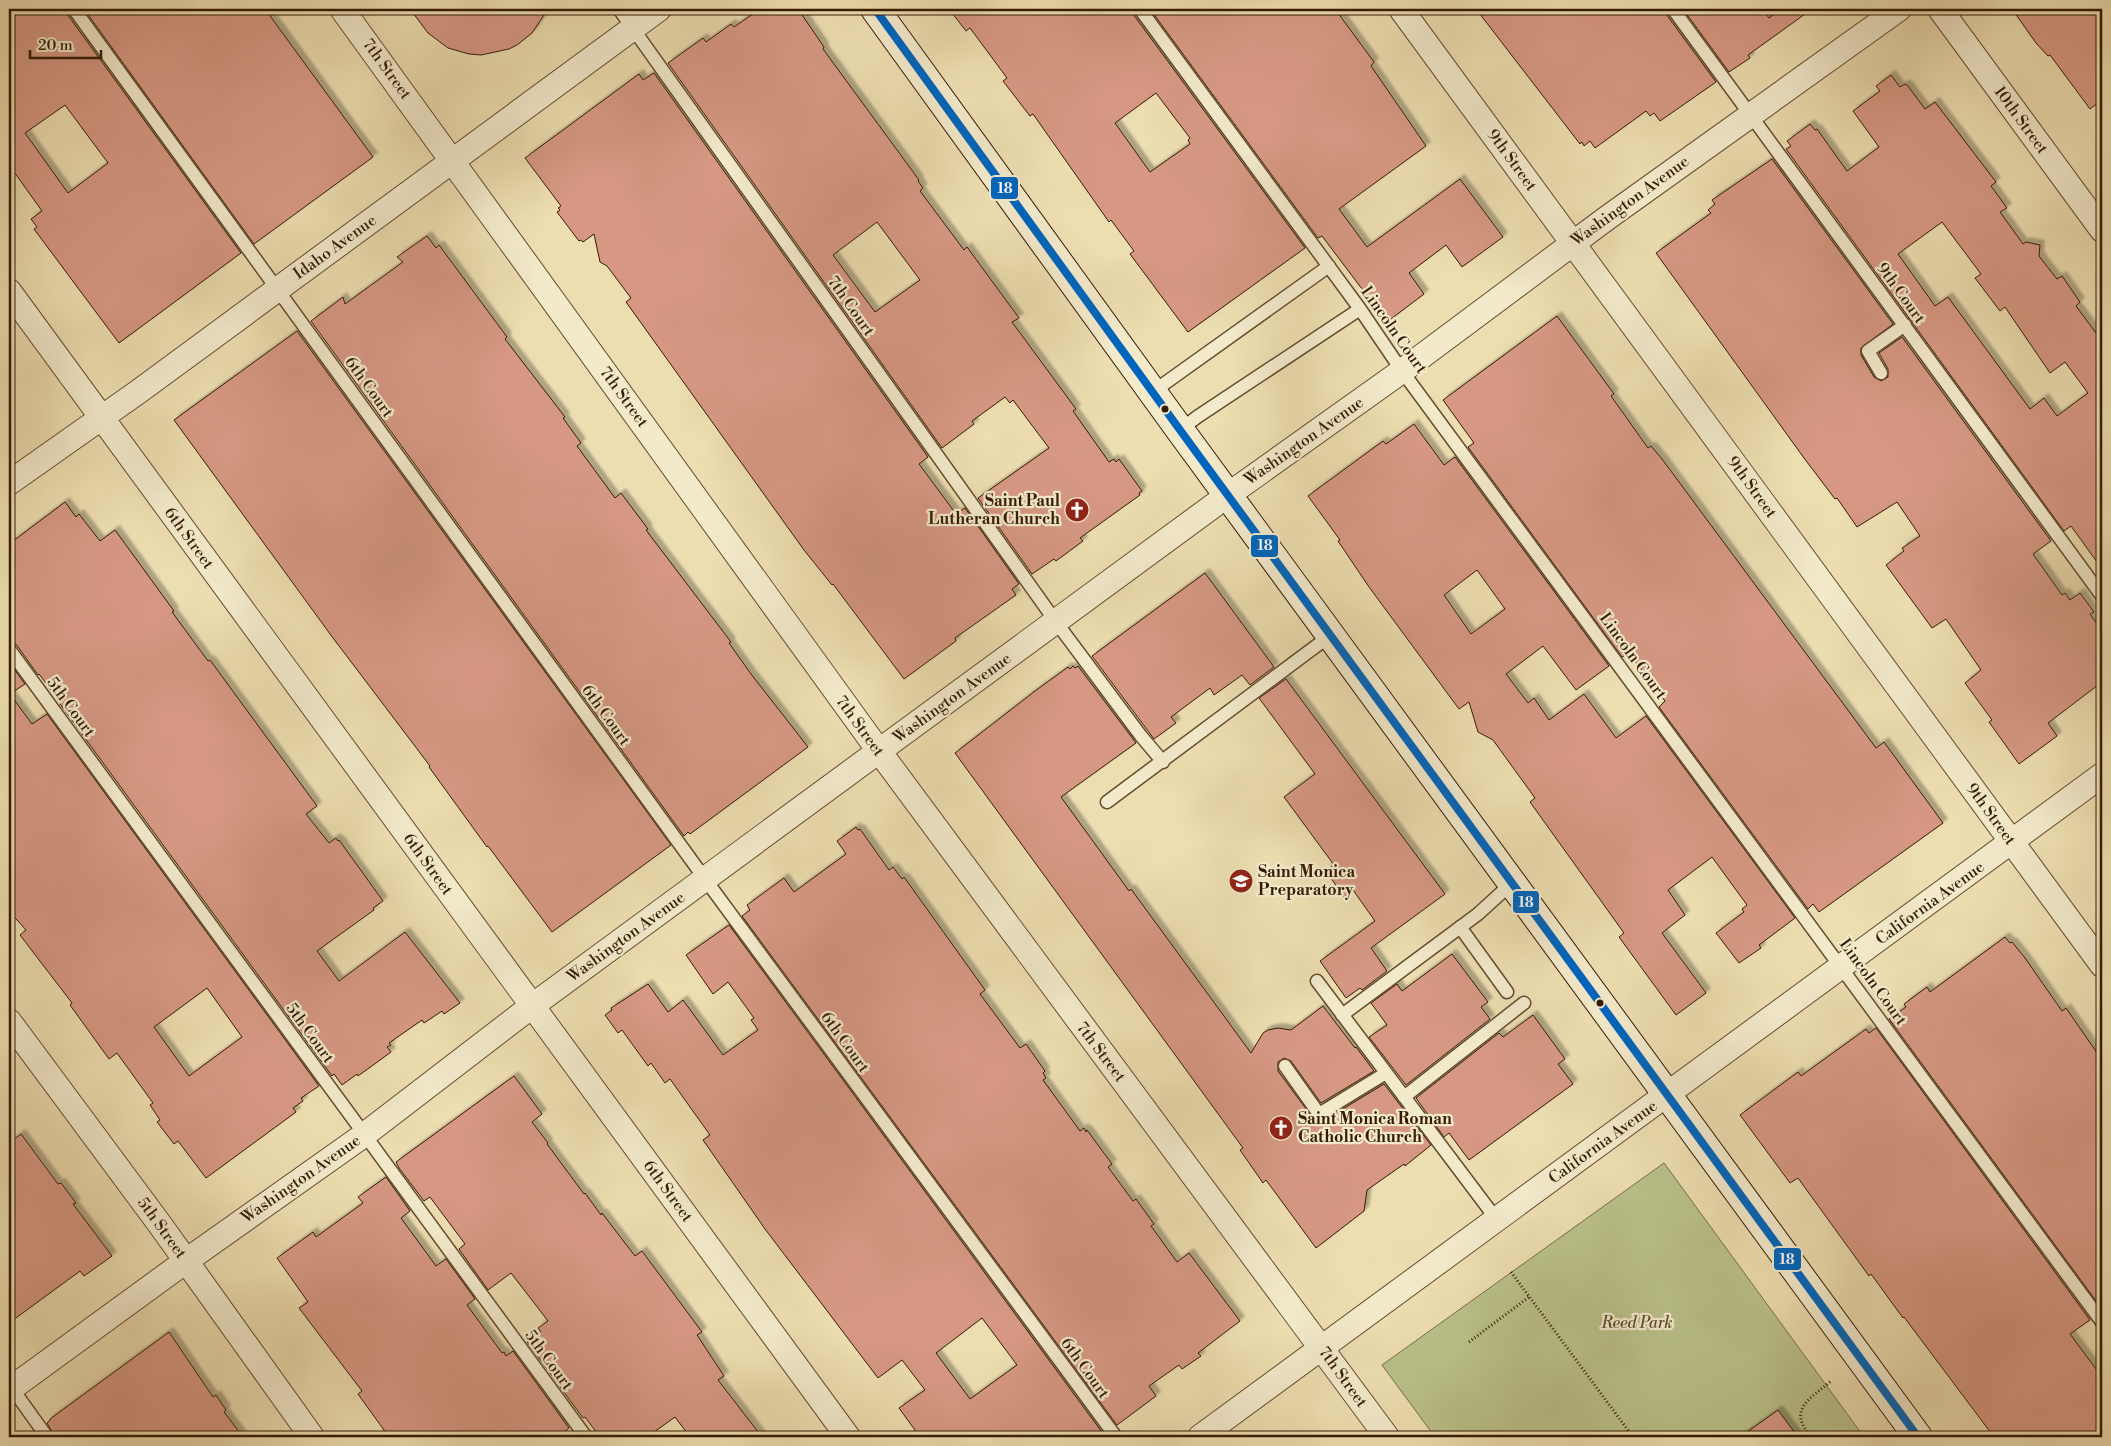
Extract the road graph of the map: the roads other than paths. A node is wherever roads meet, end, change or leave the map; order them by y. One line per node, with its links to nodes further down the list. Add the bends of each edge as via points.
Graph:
1 (74, 9): 17 (lane, 6th Court)
2 (342, 9): 13 (street, 7th Street)
3 (619, 9): 11 (lane, 7th Court)
4 (660, 9): 11 (street, Idaho Avenue)
5 (875, 9): 23 (street)
6 (1140, 9): 16 (lane, Lincoln Court)
7 (1401, 9): 15 (street, 9th Street)
8 (1673, 9): 12 (lane, 9th Court)
9 (1899, 9): 12 (street, Washington Avenue)
10 (1940, 9): 14 (street, 10th Street)
11 (633, 28): 13 (street, Idaho Avenue); 29 (lane, 7th Court)
12 (1750, 114): 15 (street, Washington Avenue); 20 (lane, 9th Court)
13 (453, 160): 17 (street, Idaho Avenue); 32 (street, 7th Street)
14 (2102, 230)
15 (1573, 243): 21 (street, Washington Avenue); 36 (street, 9th Street)
16 (1328, 266): 19 (lane, Lincoln Court); 23 (lane)
17 (278, 289): 24 (street, Idaho Avenue); 37 (lane, 6th Court)
18 (9, 291): 24 (street, 6th Street)
19 (1360, 309): 21 (lane, Lincoln Court); 25 (lane)
20 (1905, 325): 22 (lane, via 1868,351); 28 (lane, 9th Court)
21 (1402, 371): 27 (street, Washington Avenue); 41 (lane, Lincoln Court)
22 (1881, 373)
23 (1154, 391): 25 (street)
24 (102, 418): 26 (street, Idaho Avenue); 45 (street, 6th Street)
25 (1180, 430): 27 (street)
26 (9, 483)
27 (1228, 495): 29 (street, Washington Avenue); 30 (street)
28 (2102, 596)
29 (1056, 622): 32 (street, Washington Avenue); 33 (lane, 7th Court)
30 (1331, 635): 33 (lane); 38 (street)
31 (9, 649): 52 (lane, 5th Court)
32 (878, 751): 37 (street, Washington Avenue); 56 (street, 7th Street)
33 (1163, 762): 35 (lane)
34 (2102, 775): 36 (street, California Avenue)
35 (1107, 802)
36 (2012, 842): 40 (street, 9th Street); 41 (street, California Avenue)
37 (705, 879): 45 (street, Washington Avenue); 62 (lane, 6th Court)
38 (1512, 883): 39 (lane, via 1484,910); 50 (street)
39 (1460, 927): 43 (lane); 46 (lane)
40 (2102, 965)
41 (1842, 967): 50 (street, California Avenue); 55 (lane, Lincoln Court)
42 (1317, 981): 46 (lane)
43 (1507, 992)
44 (1524, 1003): 51 (lane)
45 (532, 1006): 52 (street, Washington Avenue); 61 (street, 6th Street)
46 (1342, 1015): 49 (lane)
47 (9, 1021): 54 (street, 5th Street)
48 (1285, 1066): 49 (lane, via 1320,1114)
49 (1386, 1073): 51 (lane)
50 (1667, 1096): 53 (street, California Avenue); 65 (street)
51 (1404, 1097): 53 (lane)
52 (364, 1135): 54 (street, Washington Avenue); 60 (lane, 5th Court)
53 (1497, 1220): 56 (street, California Avenue)
54 (186, 1261): 57 (street, Washington Avenue); 59 (street, 5th Street)
55 (2102, 1322)
56 (1322, 1348): 63 (street, California Avenue); 64 (street, 7th Street)
57 (10, 1387): 58 (lane)
58 (47, 1437)
59 (312, 1437)
60 (586, 1437)
61 (848, 1437)
62 (1116, 1437)
63 (1200, 1437)
64 (1387, 1437)
65 (1918, 1437)

